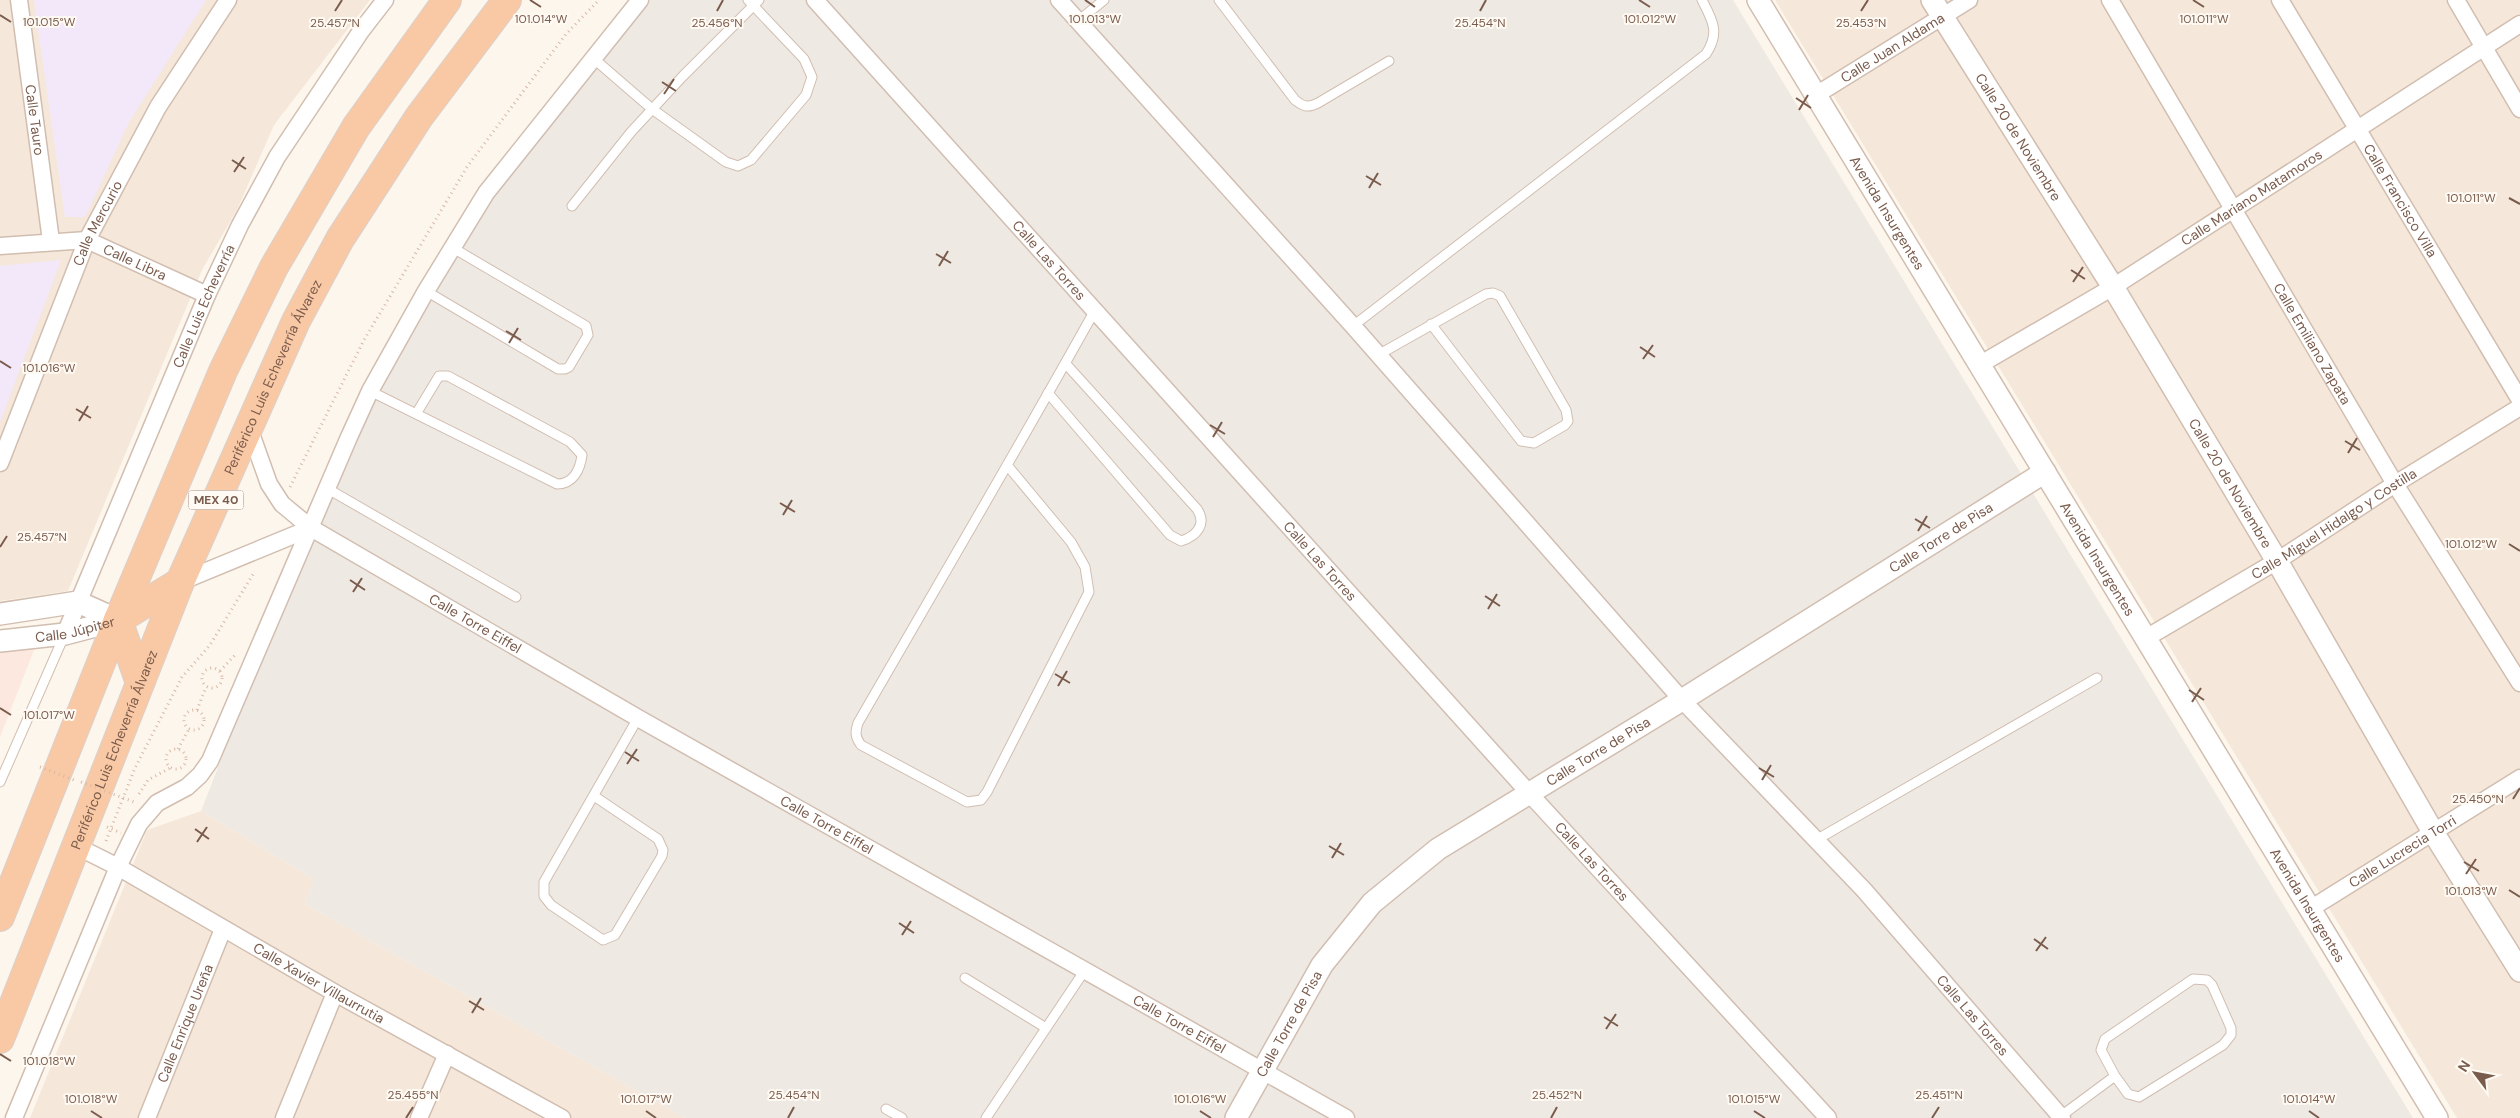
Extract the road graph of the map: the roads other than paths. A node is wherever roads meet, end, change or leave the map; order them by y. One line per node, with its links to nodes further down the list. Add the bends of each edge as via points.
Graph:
1 (19, 0): 31 (street, Calle Tauro)
2 (228, 0): 30 (street, Calle Mercurio, via 158,107)
3 (385, 0): 36 (street, Calle Luis Echeverría, via 277,158)
4 (448, 0): 60 (highway, MEX 40, via 356,127 274,267 223,371)
5 (507, 0): 48 (highway, Periférico Luis Echeverría Álvarez / MEX 40, via 419,117 340,239 296,321)
6 (640, 0): 22 (street)
7 (815, 0): 37 (street, Calle Las Torres)
8 (1059, 0): 19 (street, Calle Las Torres)
9 (1104, 0): 19 (lane)
10 (1218, 0): 23 (lane, via 1302,106 1318,103)
11 (1702, 0): 39 (lane, via 1712,18 1714,32 1713,44 1706,54)
12 (1758, 0): 24 (street, Avenida Insurgentes)
13 (1969, 0): 18 (street, Calle Juan Aldama)
14 (2110, 0): 29 (street, Calle Emiliano Zapata)
15 (2280, 0): 27 (street, Calle Francisco Villa)
16 (2456, 0): 21 (street)
17 (754, 2): 25 (lane); 25 (lane, via 804,59 812,77 806,95 751,160 738,166 726,162)
18 (1937, 8): 24 (street, Calle Juan Aldama); 34 (street, Calle 20 de Noviembre)
19 (1078, 21): 39 (street, Calle Las Torres)
20 (2520, 24): 21 (street, Calle Mariano Matamoros)
21 (2484, 48): 26 (street); 27 (street, Calle Mariano Matamoros)
22 (593, 58): 25 (lane); 33 (street, via 486,193)
23 (1389, 61)
24 (1816, 95): 42 (street, Avenida Insurgentes)
25 (652, 109): 28 (lane)
26 (2520, 109)
27 (2358, 130): 29 (street, Calle Mariano Matamoros); 45 (street, Calle Francisco Villa)
28 (572, 206)
29 (2235, 210): 34 (street, Calle Mariano Matamoros); 52 (street, Calle Emiliano Zapata)
30 (87, 240): 31 (street, Calle Libra); 36 (street, Calle Libra); 49 (street, Calle Mercurio)
31 (51, 241): 32 (street, Calle Libra)
32 (0, 246)
33 (453, 248): 35 (street); 35 (lane, via 586,326 588,335 569,367 558,369)
34 (2113, 287): 42 (street, Calle Mariano Matamoros); 55 (street, Calle 20 de Noviembre)
35 (426, 291): 43 (street)
36 (207, 295): 58 (street, Calle Luis Echeverría)
37 (1094, 312): 41 (lane); 71 (street, Calle Las Torres)
38 (1431, 324): 38 (lane, via 1522,441 1534,443 1568,421 1566,410 1500,296 1486,294); 40 (lane)
39 (1353, 326): 40 (street, Calle Las Torres)
40 (1378, 355): 67 (street, Calle Las Torres)
41 (1066, 364): 44 (lane); 44 (lane, via 1196,509 1202,518 1202,526 1191,538 1182,541 1170,535)
42 (1980, 365): 51 (street, Avenida Insurgentes)
43 (370, 391): 47 (lane); 53 (street)
44 (1048, 393): 50 (lane)
45 (2520, 400)
46 (2520, 407): 52 (street, Calle Miguel Hidalgo y Costilla)
47 (416, 414): 47 (lane, via 434,381 439,376 448,376 570,442 582,455 581,465 573,478 565,484 557,484)
48 (248, 425): 54 (street, Calle Torre Eiffel, via 269,484 282,504); 56 (highway, Periférico Luis Echeverría Álvarez / MEX 40)
49 (0, 463)
50 (1006, 465): 50 (lane, via 1071,542 1084,567 1089,592 988,792 981,800 967,802 861,745 855,732)
51 (2045, 472): 62 (street, Avenida Insurgentes); 67 (street, Calle Torre de Pisa)
52 (2395, 484): 55 (street, Calle Miguel Hidalgo y Costilla); 66 (street, Calle Emiliano Zapata)
53 (328, 488): 54 (street); 57 (lane)
54 (311, 528): 56 (street); 68 (street, Calle Torre Eiffel); 76 (street, via 210,761 186,787 148,812)
55 (2278, 561): 62 (street, Calle Miguel Hidalgo y Costilla); 73 (street, Calle 20 de Noviembre)
56 (180, 582): 60 (highway); 65 (highway, Periférico Luis Echeverría Álvarez / MEX 40)
57 (516, 597)
58 (78, 602): 59 (street, Calle Júpiter); 60 (street, Calle Júpiter); 61 (street, Calle Luis Echeverría)
59 (0, 614)
60 (118, 620): 61 (street, Calle Júpiter); 65 (highway); 78 (highway, MEX 40)
61 (65, 634): 63 (street, Calle Júpiter); 70 (lane)
62 (2146, 638): 77 (street, Avenida Insurgentes)
63 (0, 641)
64 (2097, 678): 74 (lane)
65 (140, 683): 75 (highway, Periférico Luis Echeverría Álvarez / MEX 40)
66 (2520, 683)
67 (1682, 700): 71 (street, Calle Torre de Pisa); 74 (street, Calle Las Torres)
68 (638, 718): 72 (lane); 80 (street, Calle Torre Eiffel)
69 (2520, 778): 73 (street, Calle Lucrecia Torri)
70 (0, 782)
71 (1529, 792): 87 (street, Calle Torre de Pisa, via 1438,849 1372,903 1322,965); 100 (street, Calle Las Torres)
72 (594, 796): 72 (lane, via 658,839 663,850 615,935 603,940 551,905 543,890 544,882)
73 (2433, 832): 77 (street, Calle Lucrecia Torri); 81 (street, Calle 20 de Noviembre)
74 (1816, 840): 91 (street, Calle Las Torres, via 1864,890)
75 (76, 846): 76 (street, Calle Xavier Villaurrutia); 85 (highway, Periférico Luis Echeverría Álvarez / MEX 40)
76 (118, 867): 79 (street, Calle Xavier Villaurrutia); 92 (street)
77 (2310, 909): 101 (street, Avenida Insurgentes)
78 (1, 911)
79 (223, 929): 83 (street, Calle Xavier Villaurrutia); 93 (street, Calle Enrique Ureña)
80 (1084, 970): 84 (lane); 87 (street, Calle Torre Eiffel)
81 (2520, 970)
82 (965, 978): 84 (lane)
83 (335, 993): 86 (street, Calle Xavier Villaurrutia); 94 (street)
84 (1046, 1028): 97 (lane)
85 (0, 1039)
86 (447, 1054): 90 (street, Calle Xavier Villaurrutia); 95 (street)
87 (1264, 1070): 98 (street, Calle Torre de Pisa); 99 (street, Calle Torre Eiffel)
88 (2115, 1076): 88 (lane, via 2101,1050 2105,1039 2193,979 2206,980 2212,985 2231,1028 2231,1035 2224,1045 2139,1097 2128,1094); 91 (lane)
89 (886, 1109): 96 (lane)
90 (557, 1117)
91 (2062, 1117)
92 (14, 1118)
93 (147, 1118)
94 (284, 1118)
95 (419, 1118)
96 (902, 1118)
97 (986, 1118)
98 (1236, 1118)
99 (1346, 1118)
100 (1828, 1118)
101 (2437, 1118)

